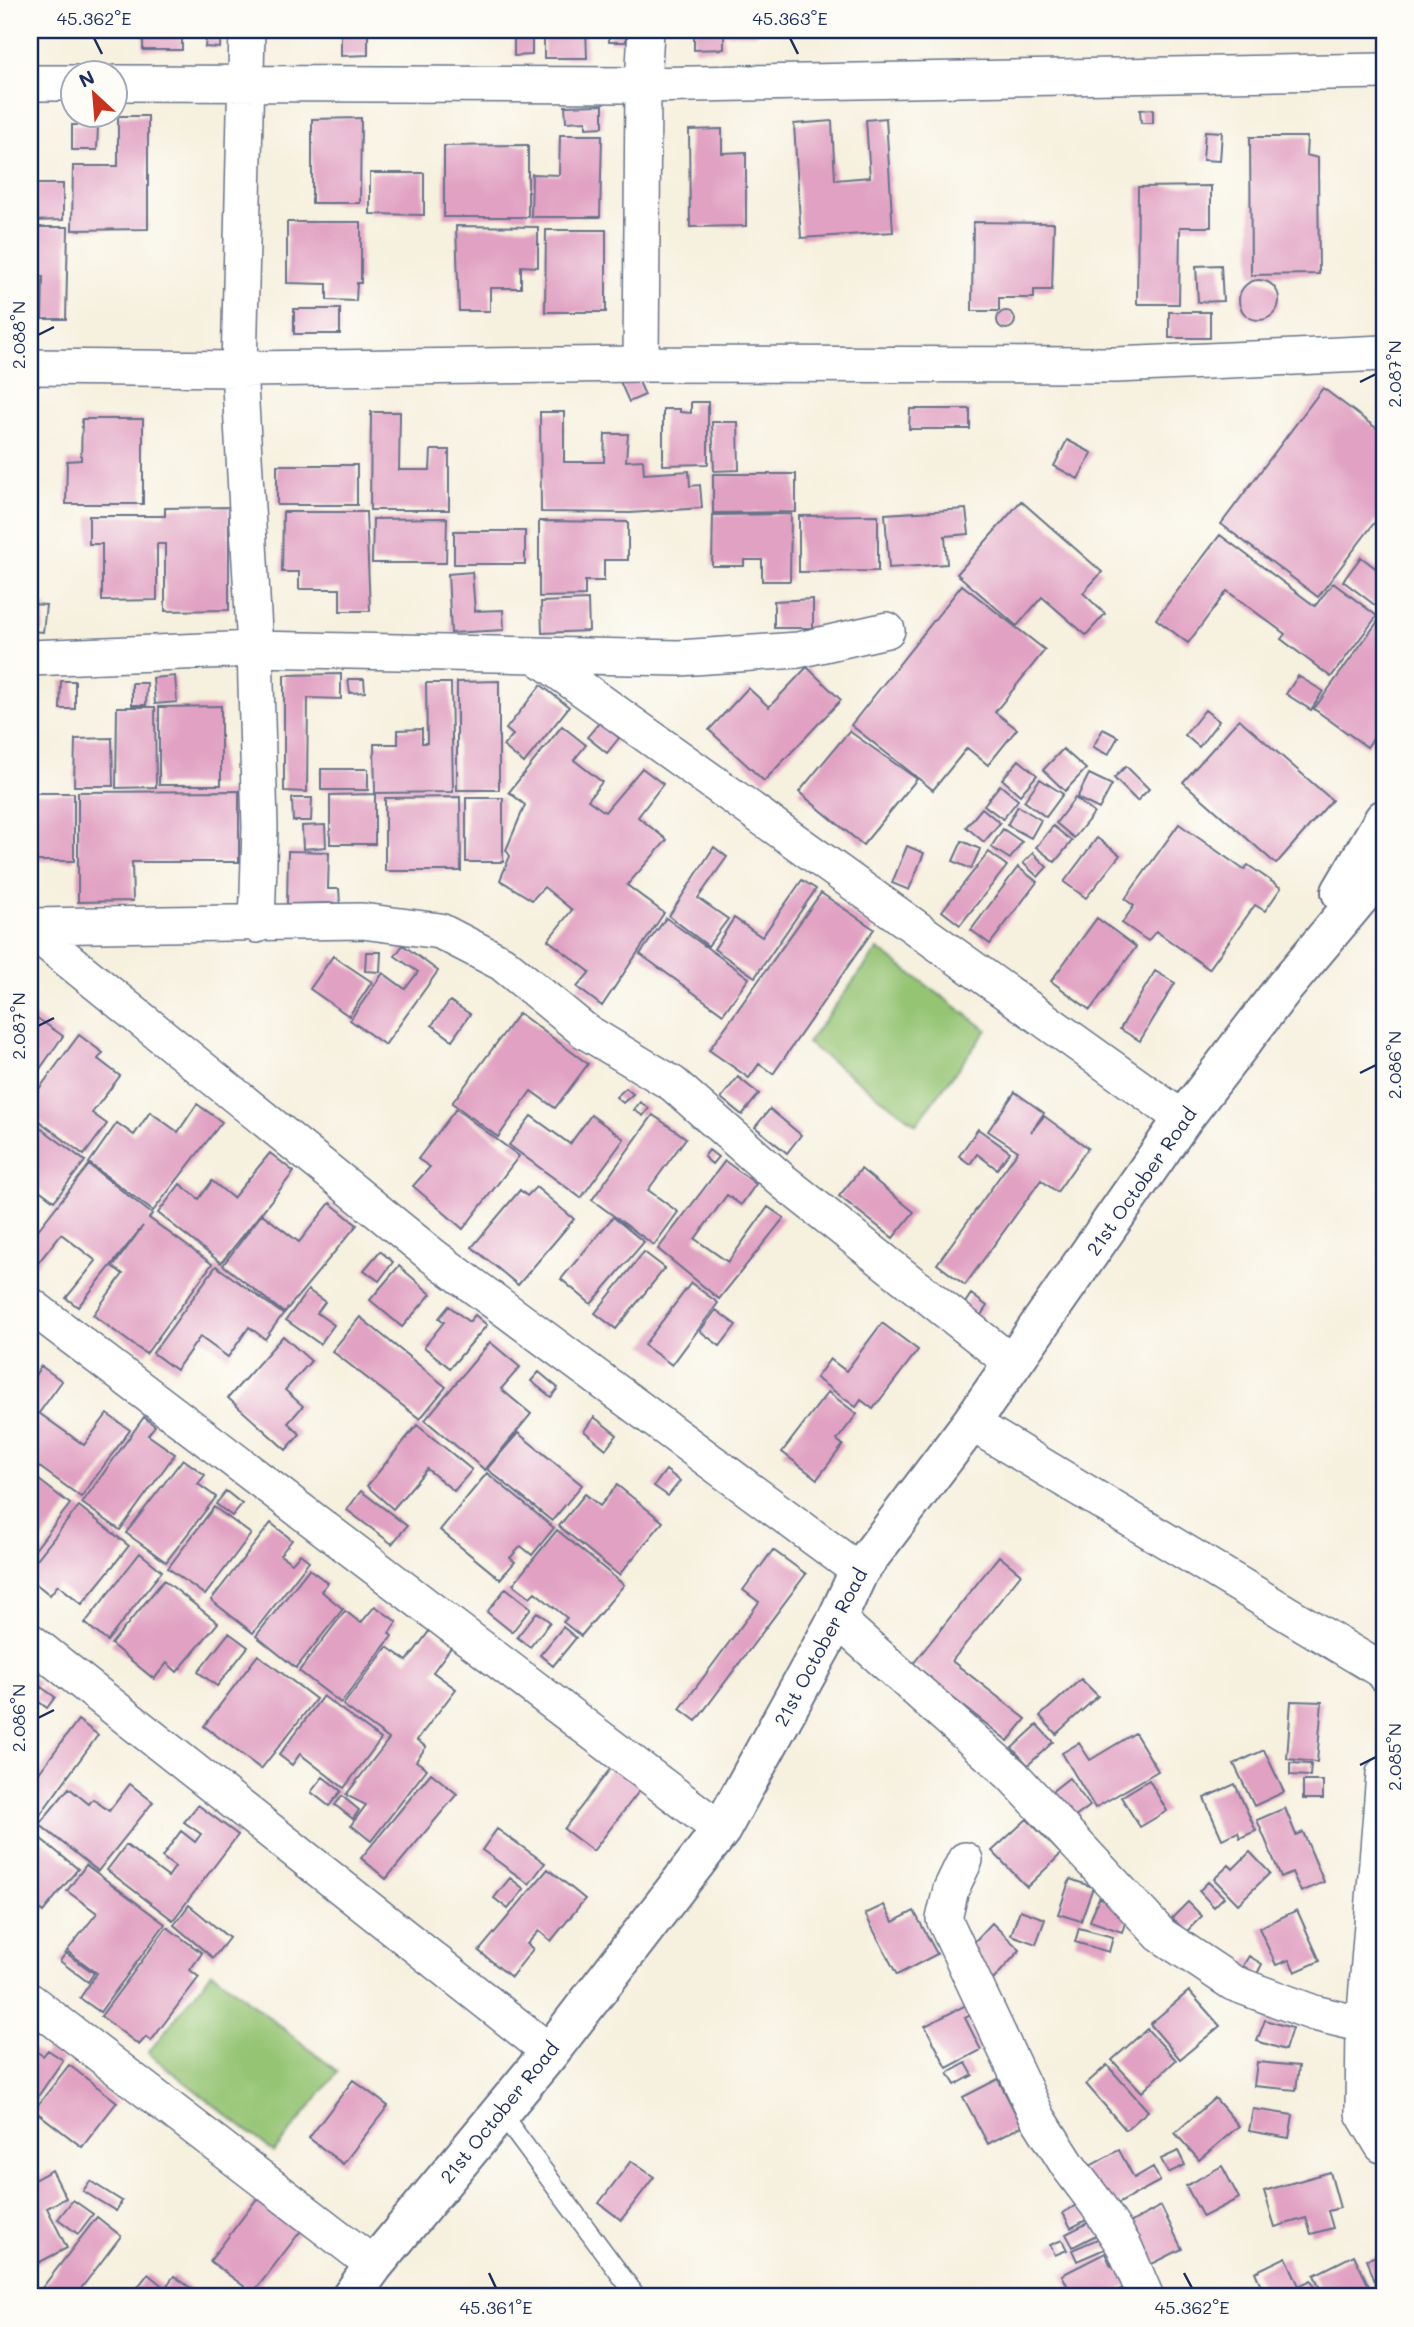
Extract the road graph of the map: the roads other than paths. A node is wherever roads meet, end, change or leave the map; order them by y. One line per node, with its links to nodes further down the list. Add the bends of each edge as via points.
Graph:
1 (247, 30): 4 (street)
2 (646, 30): 8 (street)
3 (1384, 71): 8 (street)
4 (246, 82): 7 (street); 8 (street); 12 (street)
5 (30, 83): 6 (street)
6 (60, 83)
7 (130, 83)
8 (643, 85): 10 (street)
9 (1384, 353): 10 (street, via 1116,365)
10 (641, 364): 12 (street)
11 (30, 367): 12 (street)
12 (239, 369): 14 (street)
13 (887, 630): 15 (street, via 798,650 679,658)
14 (255, 649): 15 (street); 16 (street); 19 (street, via 260,827)
15 (538, 657): 22 (street)
16 (30, 658)
17 (1384, 819): 21 (main road)
18 (1384, 867): 21 (main road)
19 (257, 925): 20 (street); 24 (street, via 362,921 440,932 502,963 585,1031 673,1084 784,1182)
20 (30, 928): 26 (street, via 433,1256)
21 (1282, 990): 22 (main road, 21st October Road)
22 (1184, 1119): 24 (main road, 21st October Road)
23 (30, 1305): 31 (street)
24 (1012, 1363): 25 (main road, 21st October Road)
25 (971, 1423): 26 (main road, 21st October Road); 29 (street)
26 (859, 1571): 27 (main road, 21st October Road)
27 (837, 1619): 31 (main road, 21st October Road); 34 (street, via 1012,1775 1161,1935 1233,1983 1314,2013)
28 (30, 1641): 35 (street)
29 (1384, 1674)
30 (1384, 1774): 34 (street)
31 (721, 1830): 35 (main road, 21st October Road)
32 (965, 1860): 41 (street, via 944,1919 1038,2118 1124,2246)
33 (30, 2001): 38 (street)
34 (1364, 2025): 37 (street, via 1363,2113)
35 (550, 2052): 36 (main road, 21st October Road)
36 (500, 2112): 38 (main road, 21st October Road); 40 (lane)
37 (1384, 2145)
38 (374, 2265): 39 (main road, 21st October Road)
39 (351, 2297)
40 (637, 2297)
41 (1146, 2297)

